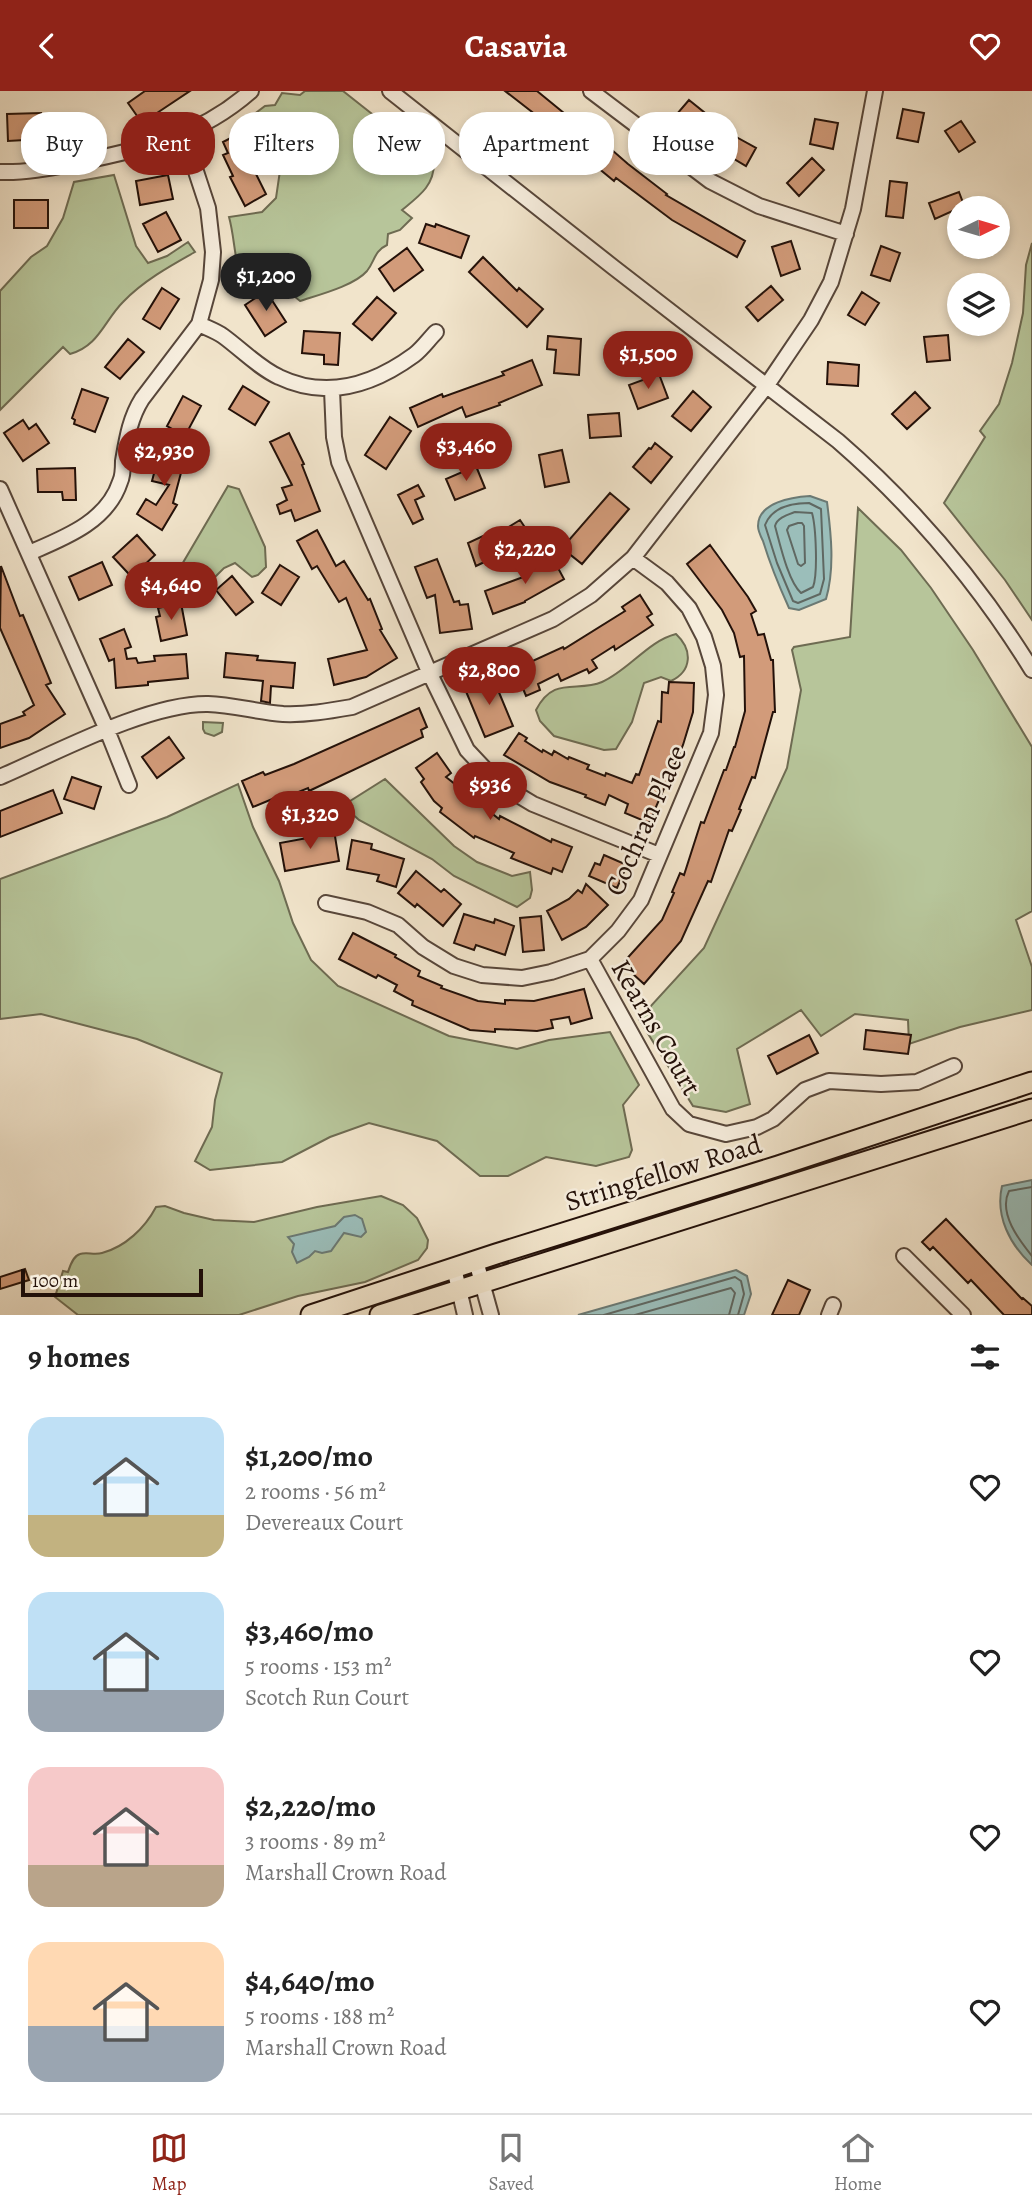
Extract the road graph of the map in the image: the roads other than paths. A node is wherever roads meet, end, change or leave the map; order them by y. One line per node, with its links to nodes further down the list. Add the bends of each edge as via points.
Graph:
1 (251, 91): 5 (street)
2 (390, 91): 12 (street)
3 (592, 91): 9 (street, via 710,181 759,206)
4 (875, 91): 9 (street)
5 (215, 118)
6 (121, 153): 7 (street)
7 (0, 173)
8 (197, 175): 10 (street, via 208,208 213,252)
9 (846, 234): 12 (street, via 831,282)
10 (199, 324): 13 (street, via 278,377); 15 (street, via 134,412 120,483 107,505 74,533)
11 (436, 332): 13 (street, via 416,354 387,371)
12 (767, 385): 16 (street); 17 (street, via 901,499 981,593)
13 (332, 390): 18 (street, via 340,462)
14 (0, 488): 15 (street)
15 (29, 553): 19 (street)
16 (633, 558): 18 (street, via 591,595 553,619); 22 (street, Cochran Place, via 667,583 690,608 705,637 716,695 711,733)
17 (1032, 670)
18 (430, 674): 19 (street, via 352,707 282,714 206,704 151,714); 22 (street, via 467,750 498,783 533,804)
19 (107, 730): 20 (street); 21 (street)
20 (0, 777)
21 (129, 785)
22 (659, 855): 24 (street, Cochran Place, via 641,901)
23 (326, 903): 24 (street, Cochran Place, via 398,925 454,966 482,975 522,978)
24 (590, 959): 25 (street, Kearns Court, via 673,1109 689,1124 726,1134 773,1119 805,1090 828,1081 917,1082)
25 (954, 1066)
26 (1032, 1082): 29 (main road, Stringfellow Road)
27 (1032, 1109): 31 (main road, Stringfellow Road)
28 (904, 1256): 37 (street)
29 (476, 1261): 30 (main road, Stringfellow Road); 31 (street)
30 (454, 1268): 32 (street); 33 (main road, Stringfellow Road)
31 (482, 1283): 32 (main road, Stringfellow Road); 36 (street)
32 (459, 1290): 34 (main road, Stringfellow Road); 35 (street)
33 (311, 1315)
34 (380, 1315)
35 (465, 1315)
36 (491, 1315)
37 (963, 1315)

